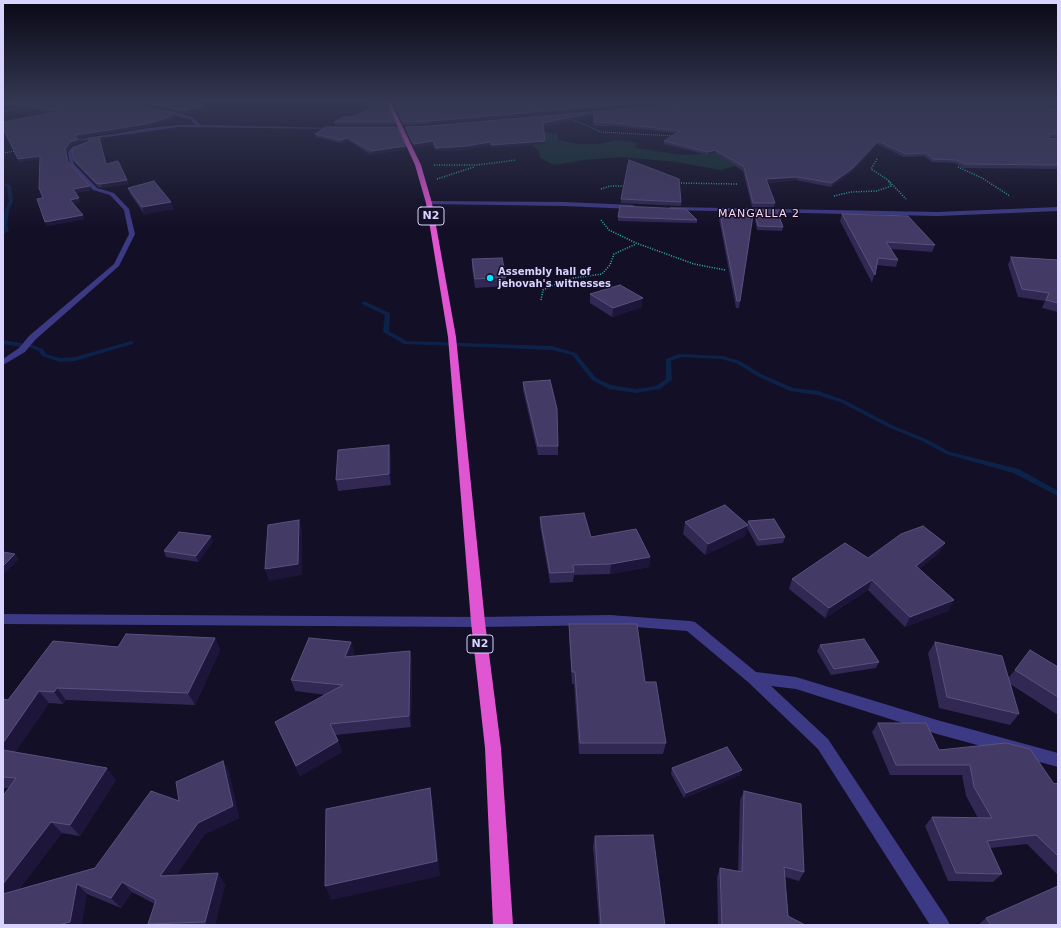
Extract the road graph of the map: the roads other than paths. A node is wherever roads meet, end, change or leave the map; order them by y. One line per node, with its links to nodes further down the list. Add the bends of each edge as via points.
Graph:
1 (83, 144): 7 (street, via 70,153 72,164 95,189 112,194 127,210 132,234 118,265 32,338 22,350)
2 (408, 144): 3 (highway, N2, via 418,165)
3 (429, 203): 4 (street, via 481,202); 9 (highway, N2, via 452,338)
4 (639, 208)
5 (661, 208): 6 (street, via 921,213)
6 (1058, 209)
7 (3, 363)
8 (3, 619): 9 (street)
9 (478, 622): 10 (street, via 610,620 690,626); 12 (highway, N2, via 493,748)
10 (753, 678): 11 (street, via 796,683 937,727); 13 (street, via 823,744)
11 (1058, 760)
12 (503, 925)
13 (941, 925)

